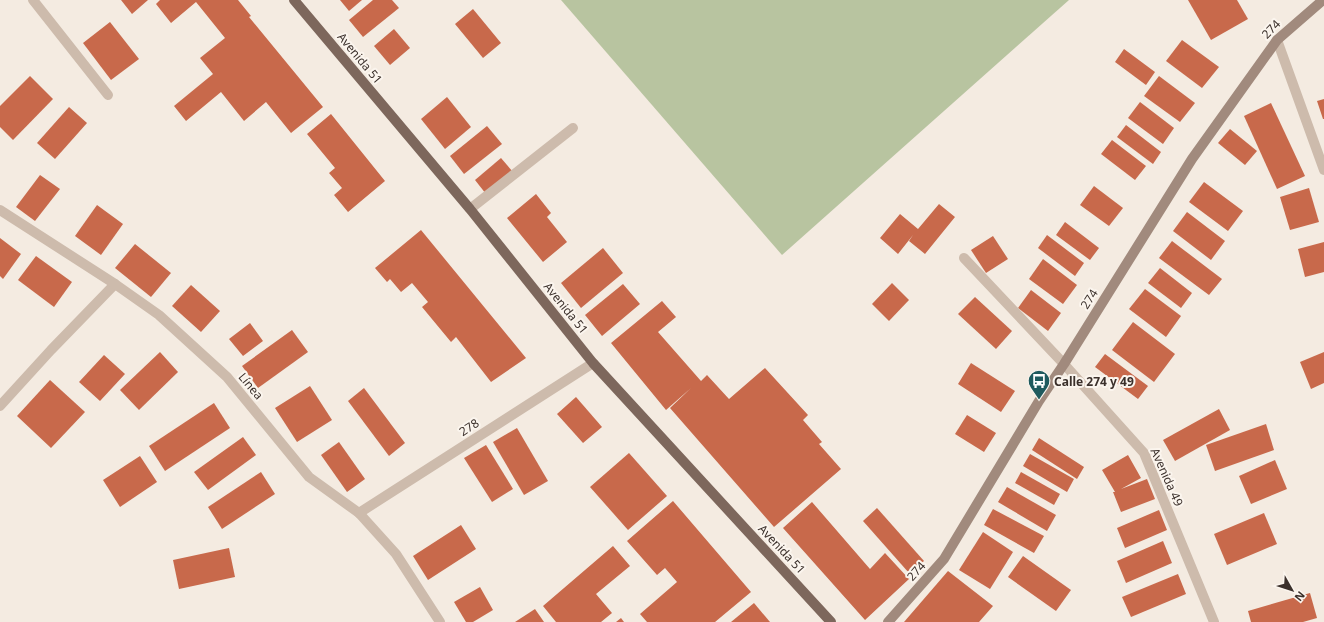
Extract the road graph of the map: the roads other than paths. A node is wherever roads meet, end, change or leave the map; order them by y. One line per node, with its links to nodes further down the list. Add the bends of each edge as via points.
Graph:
1 (33, 0): 5 (street)
2 (294, 0): 8 (main road, Avenida 51)
3 (1323, 0): 4 (street, 274)
4 (1277, 40): 7 (street); 13 (street, 274, via 1192,159)
5 (108, 96)
6 (574, 128): 8 (street)
7 (1324, 170)
8 (470, 209): 12 (main road, Avenida 51)
9 (0, 210): 11 (street, Línea)
10 (964, 258): 13 (street, Avenida 49)
11 (115, 284): 14 (street); 15 (street, Línea, via 159,315 226,377 309,477)
12 (593, 362): 15 (street, 278); 17 (main road, Avenida 51)
13 (1064, 364): 18 (street, 274, via 944,559); 19 (street, Avenida 49, via 1144,453)
14 (0, 406)
15 (359, 513): 16 (street, Línea, via 396,554)
16 (440, 622)
17 (831, 622)
18 (888, 622)
19 (1214, 622)

